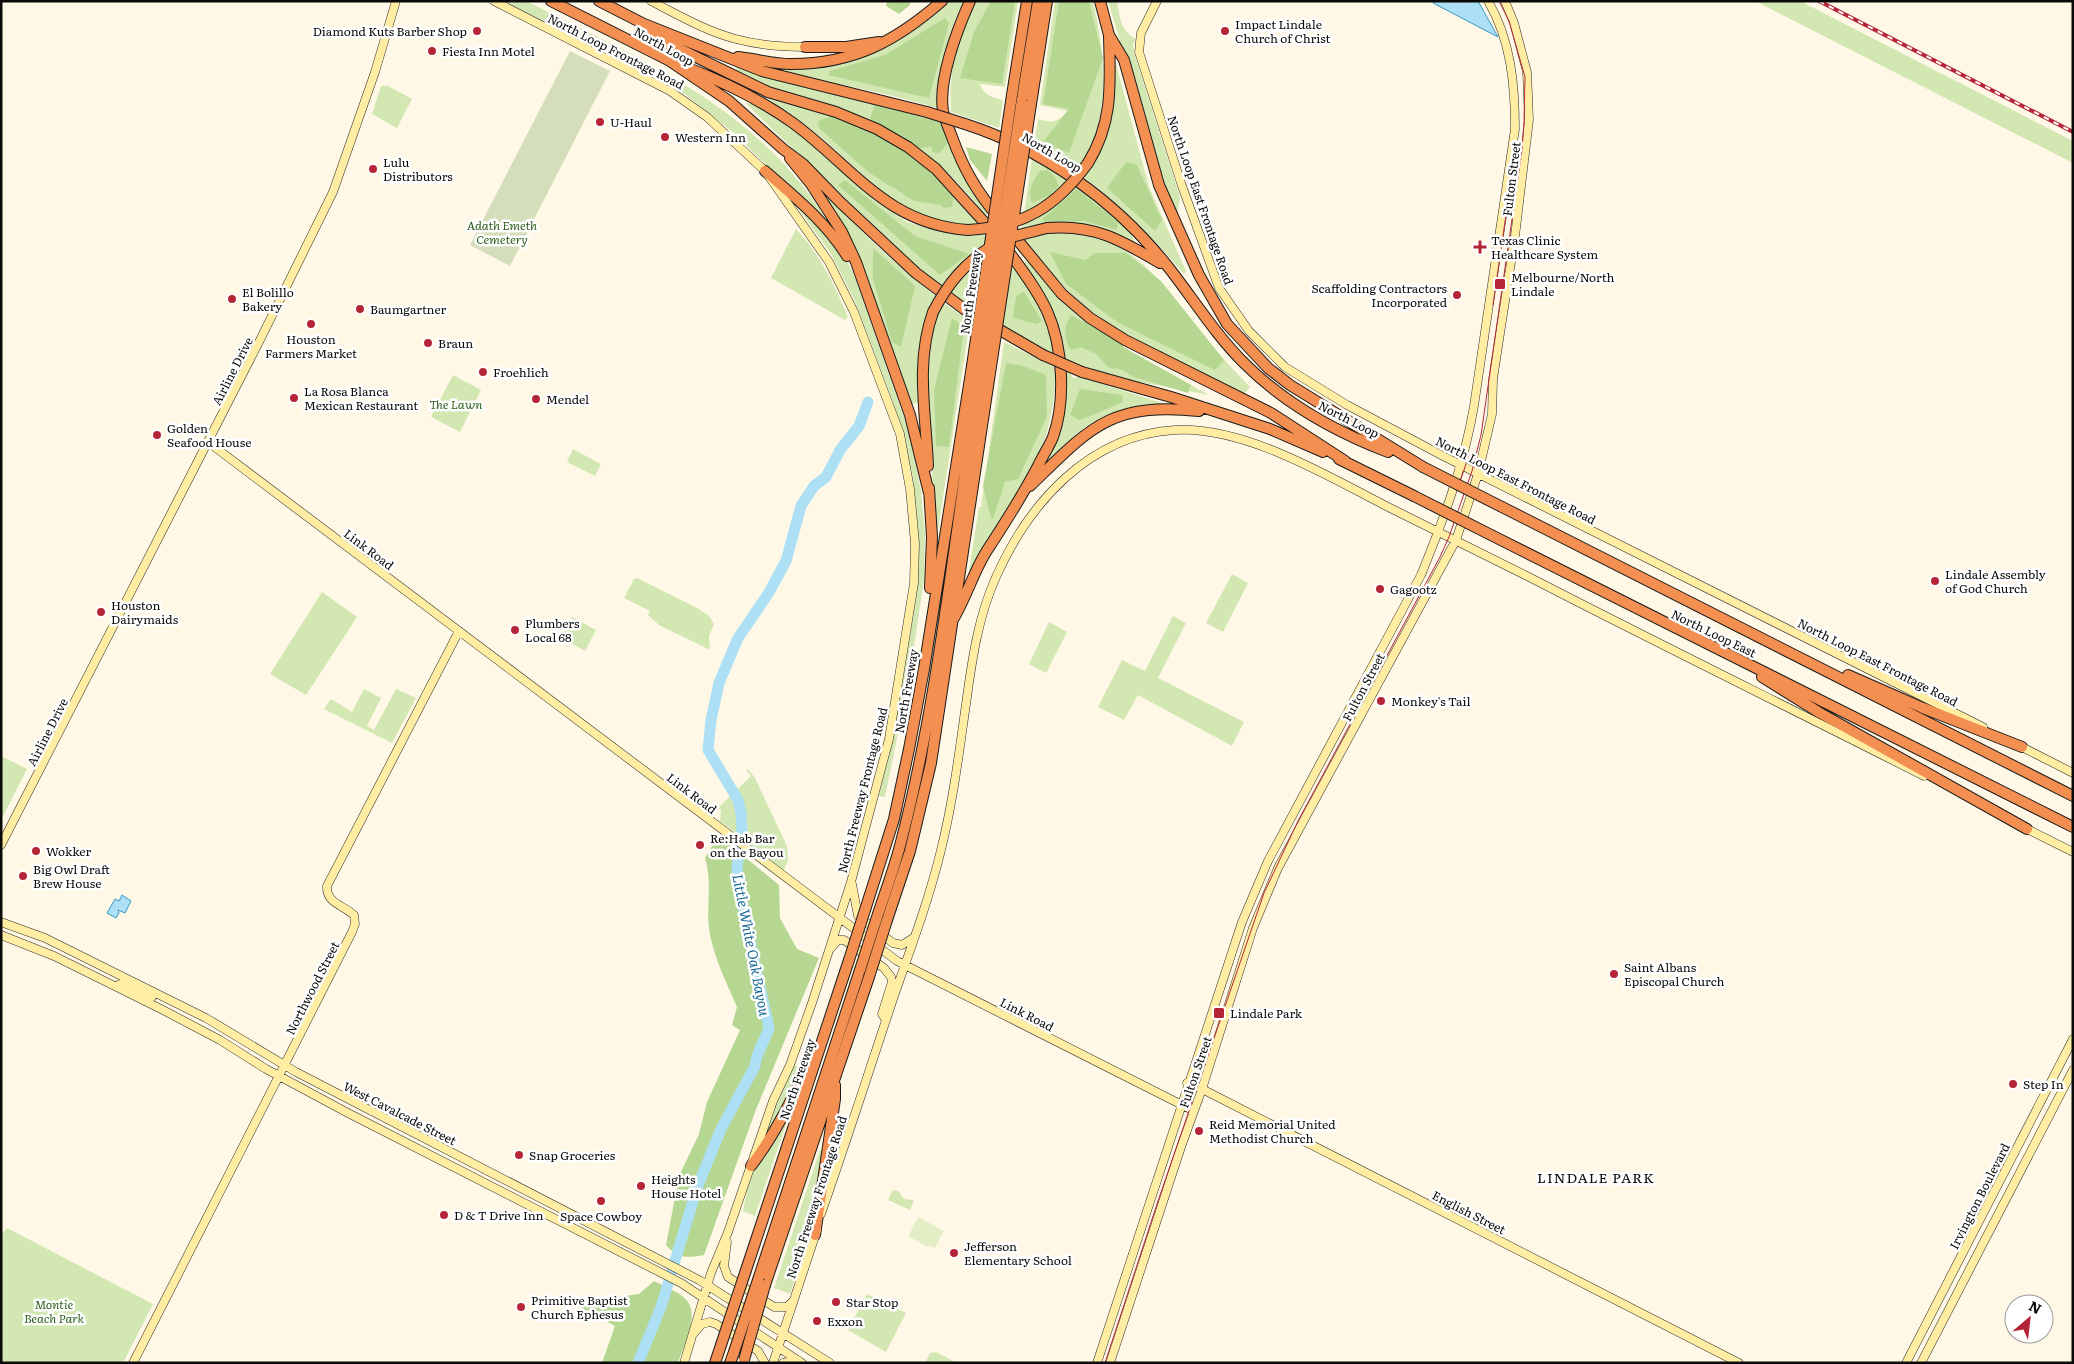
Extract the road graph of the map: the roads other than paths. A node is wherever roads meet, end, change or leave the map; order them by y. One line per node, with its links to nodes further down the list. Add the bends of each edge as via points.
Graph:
1 (396, 1): 28 (main road, Airline Drive, via 333,192)
2 (494, 1): 23 (main road, North Loop Frontage Road, via 678,96 707,116)
3 (552, 1): 20 (highway, North Loop)
4 (599, 1): 15 (highway, North Loop)
5 (651, 1): 18 (main road, via 735,39)
6 (942, 1): 17 (highway)
7 (970, 1): 30 (highway, via 950,54 943,111 963,166 983,200 1062,294 1090,318 1125,340 1271,413)
8 (1026, 1): 26 (highway, North Freeway, bridge)
9 (1038, 1): 21 (highway, North Freeway)
10 (1047, 1): 21 (highway, North Freeway)
11 (1100, 1): 16 (highway)
12 (1157, 1): 31 (main road, North Loop East Frontage Road, via 1141,34 1141,61 1200,237 1219,288 1230,305 1265,348 1304,380)
13 (1488, 1): 31 (main road, Fulton Street, via 1509,56 1515,95 1514,129 1474,406)
14 (1505, 1): 32 (main road, Fulton Street, via 1527,72 1529,120 1516,236 1493,379 1492,414)
15 (644, 24): 19 (highway, North Loop); 34 (highway, via 660,40 768,92 836,112 878,129 936,169 987,223 1021,268 1047,311 1061,366 1053,437)
16 (1110, 35): 20 (highway, bridge, via 1109,105 1105,130 1088,163 1065,191 1040,210 1007,225 968,230 928,223 897,210 792,122 712,78); 29 (highway, via 1124,60 1159,185 1199,275 1227,324 1268,368 1290,385)
17 (890, 40): 18 (highway, via 846,47); 19 (highway, via 846,58 814,63 790,64)
18 (805, 47)
19 (724, 55): 24 (highway, North Loop, bridge, via 762,71 927,112 996,135 1031,152 1095,194)
20 (670, 61): 22 (highway, North Loop, via 729,101)
21 (1027, 102): 26 (highway, North Freeway, bridge)
22 (783, 149): 25 (highway, via 842,232); 27 (highway, North Loop, bridge, via 803,164 916,273 964,309 1043,356 1082,372)
23 (765, 171): 25 (highway, via 831,232); 49 (main road, North Freeway Frontage Road, via 829,262 854,312 900,434 910,489 915,542 910,612 889,739)
24 (1169, 269): 29 (highway, North Loop, via 1211,326 1244,363 1270,385 1347,434); 33 (highway, bridge, via 1116,237 1077,228 1047,228 1010,237 978,255 949,284 933,312 926,334 922,371)
25 (868, 295): 33 (highway, via 910,415)
26 (981, 369): 37 (highway, North Freeway); 40 (highway, North Freeway); 78 (highway, North Freeway, bridge, via 931,699 912,798)
27 (1222, 414): 30 (highway, North Loop, via 1270,429); 34 (highway, via 1168,409 1141,410 1112,418 1089,431)
28 (208, 442): 39 (main road, Link Road); 47 (main road, Airline Drive)
29 (1410, 460): 38 (highway, North Loop East, bridge)
30 (1345, 461): 41 (highway, North Loop East, bridge)
31 (1461, 465): 32 (main road, North Loop East Frontage Road); 35 (main road, Fulton Street)
32 (1478, 474): 36 (main road, Fulton Street); 42 (main road, North Loop East Frontage Road)
33 (929, 492): 40 (highway, via 932,537)
34 (1024, 492): 37 (highway, via 985,554)
35 (1438, 532): 36 (main road); 53 (main road, North Freeway Frontage Road, via 1283,455 1204,430 1171,430 1124,441 1090,458 1062,479 1029,519 989,594 974,647 947,825); 69 (main road, Fulton Street, via 1421,576 1263,872 1242,922)
36 (1456, 540): 46 (main road); 70 (main road, Fulton Street, via 1278,868 1253,928)
37 (951, 624): 68 (highway, North Freeway, bridge, via 931,763 910,850)
38 (1738, 626): 42 (highway, via 1923,708); 44 (highway, North Loop East)
39 (459, 631): 50 (main road, Link Road); 65 (main road, Northwood Street, via 327,886 329,897 352,913 355,924)
40 (928, 631): 61 (highway, North Freeway, bridge, via 924,670 894,819)
41 (1710, 645): 45 (highway, North Loop East); 46 (highway, via 1820,713)
42 (2022, 747): 43 (main road, North Loop East Frontage Road)
43 (2073, 773)
44 (2073, 796)
45 (2073, 827)
46 (2026, 829): 48 (main road)
47 (1, 845)
48 (2073, 852)
49 (852, 882): 50 (main road, North Freeway Frontage Road); 53 (main road, via 858,916 893,943 902,944)
50 (840, 917): 54 (main road, North Freeway Frontage Road); 56 (main road, Link Road)
51 (1, 922): 57 (main road, West Cavalcade Street, via 45,938)
52 (1, 935): 55 (main road, West Cavalcade Street)
53 (914, 936): 56 (main road, North Freeway Frontage Road)
54 (828, 952): 62 (main road, via 838,940 844,940 886,970 892,982 882,1014); 73 (main road, North Freeway Frontage Road)
55 (74, 965): 57 (main road, via 114,980); 58 (main road, West Cavalcade Street)
56 (905, 965): 62 (main road, North Freeway Frontage Road); 71 (main road, Link Road)
57 (122, 976): 59 (main road, West Cavalcade Street)
58 (116, 986): 59 (main road, via 123,983 150,996 156,997); 63 (main road, West Cavalcade Street)
59 (157, 994): 60 (main road, West Cavalcade Street)
60 (206, 1018): 63 (main road); 65 (main road, West Cavalcade Street)
61 (830, 1019): 73 (highway, via 784,1117); 89 (highway, North Freeway, bridge)
62 (886, 1020): 75 (main road, North Freeway Frontage Road)
63 (200, 1029): 67 (main road, West Cavalcade Street)
64 (2073, 1039): 98 (main road, Irvington Boulevard)
65 (284, 1066): 67 (main road, Northwood Street); 76 (main road, West Cavalcade Street)
66 (2073, 1070): 99 (main road, Irvington Boulevard)
67 (279, 1076): 77 (main road, West Cavalcade Street); 87 (main road, Northwood Street)
68 (834, 1076): 75 (highway, via 835,1099); 78 (highway, North Freeway)
69 (1187, 1083): 70 (main road, English Street); 71 (main road, Fulton Street)
70 (1202, 1089): 72 (main road, Fulton Street); 97 (main road, English Street)
71 (1182, 1105): 72 (main road, Link Road); 95 (main road, Fulton Street)
72 (1194, 1111): 96 (main road, Fulton Street)
73 (751, 1166): 74 (main road, North Freeway Frontage Road)
74 (728, 1232): 79 (main road, North Freeway Frontage Road); 81 (main road, via 724,1266 728,1277 775,1308 787,1307)
75 (815, 1235): 81 (main road, North Freeway Frontage Road)
76 (628, 1243): 77 (main road); 79 (main road, West Cavalcade Street)
77 (622, 1254): 80 (main road, West Cavalcade Street)
78 (762, 1281): 85 (highway, North Freeway, bridge); 90 (highway, North Freeway, bridge)
79 (708, 1285): 80 (main road, North Freeway Frontage Road); 82 (main road, West Cavalcade Street)
80 (703, 1297): 83 (main road, North Freeway Frontage Road); 84 (main road, West Cavalcade Street)
81 (795, 1298): 82 (main road, North Freeway Frontage Road)
82 (783, 1333): 84 (main road, North Freeway Frontage Road); 94 (main road, West Cavalcade Street)
83 (692, 1337): 88 (main road, North Freeway Frontage Road); 91 (main road, via 702,1324 714,1323 758,1350)
84 (779, 1347): 86 (main road, West Cavalcade Street); 92 (main road, North Freeway Frontage Road)
85 (743, 1361)
86 (800, 1361): 93 (main road)
87 (133, 1363)
88 (684, 1363)
89 (715, 1363)
90 (730, 1363)
91 (764, 1363)
92 (773, 1363)
93 (783, 1363)
94 (830, 1363)
95 (1097, 1363)
96 (1110, 1363)
97 (1739, 1363)
98 (1906, 1363)
99 (1922, 1363)

